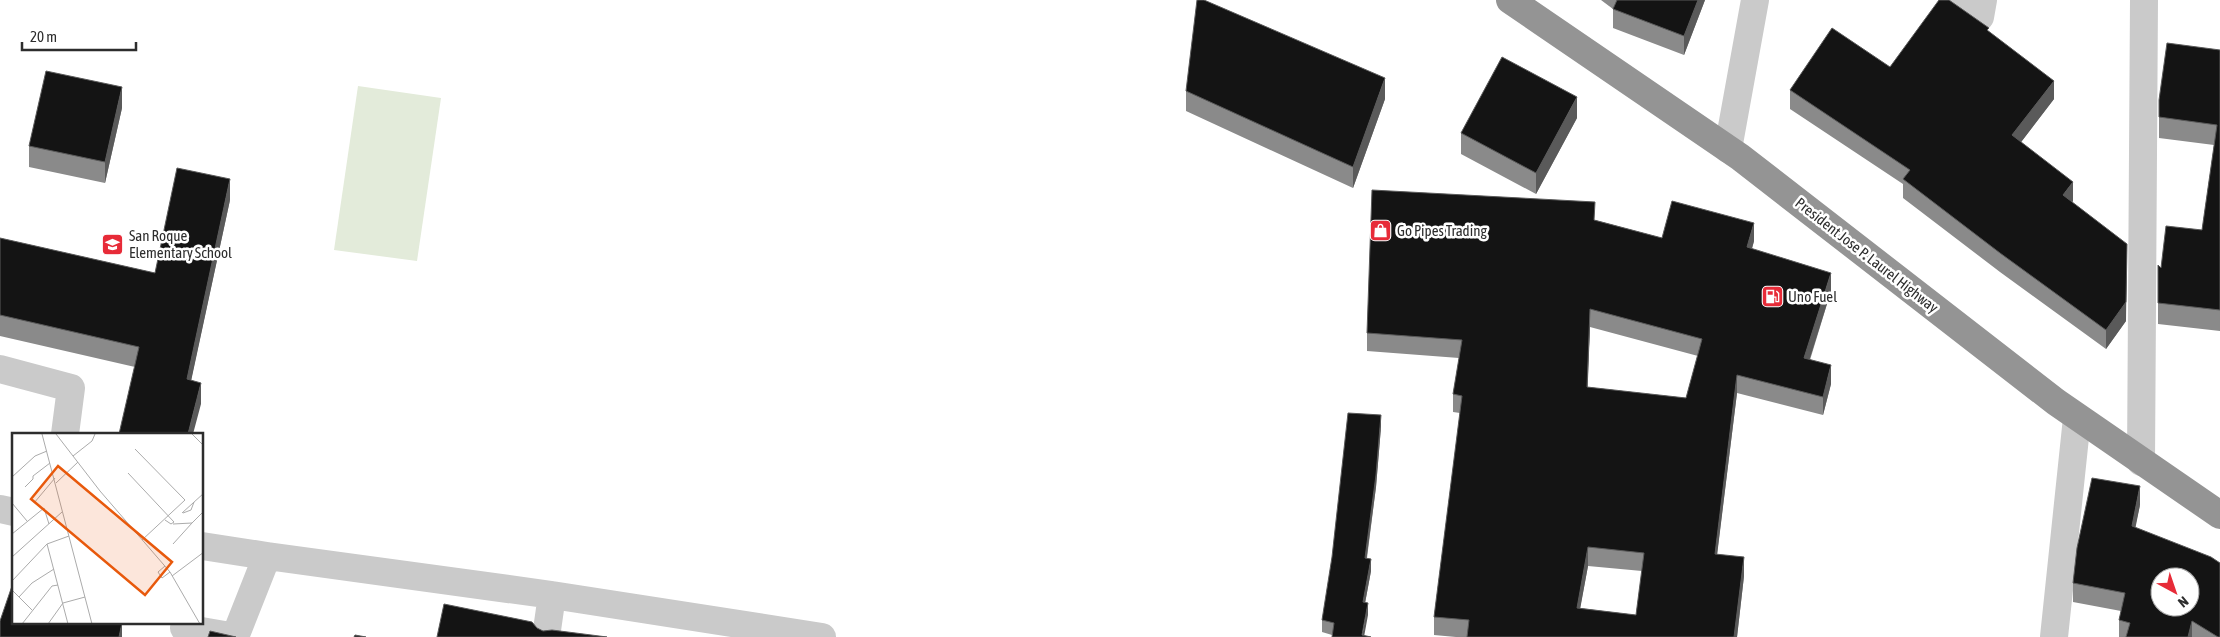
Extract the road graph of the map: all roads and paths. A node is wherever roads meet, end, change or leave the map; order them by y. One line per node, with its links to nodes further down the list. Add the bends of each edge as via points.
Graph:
1 (1510, 0): 6 (highway, President Jose P. Laurel Highway)
2 (1755, 0): 6 (street)
3 (1952, 0): 4 (street, via 1980,17)
4 (1983, 0)
5 (2144, 0): 10 (street)
6 (1728, 149): 8 (highway, President Jose P. Laurel Highway)
7 (0, 369): 9 (street, via 71,388)
8 (2077, 418): 10 (highway, President Jose P. Laurel Highway); 19 (street)
9 (65, 433)
10 (2141, 462): 11 (highway, President Jose P. Laurel Highway)
11 (2220, 516)
12 (204, 546): 13 (street)
13 (267, 556): 14 (street); 16 (street)
14 (552, 595): 17 (street); 18 (street)
15 (184, 628): 16 (street)
16 (236, 637)
17 (546, 637)
18 (822, 637)
19 (2054, 637)

